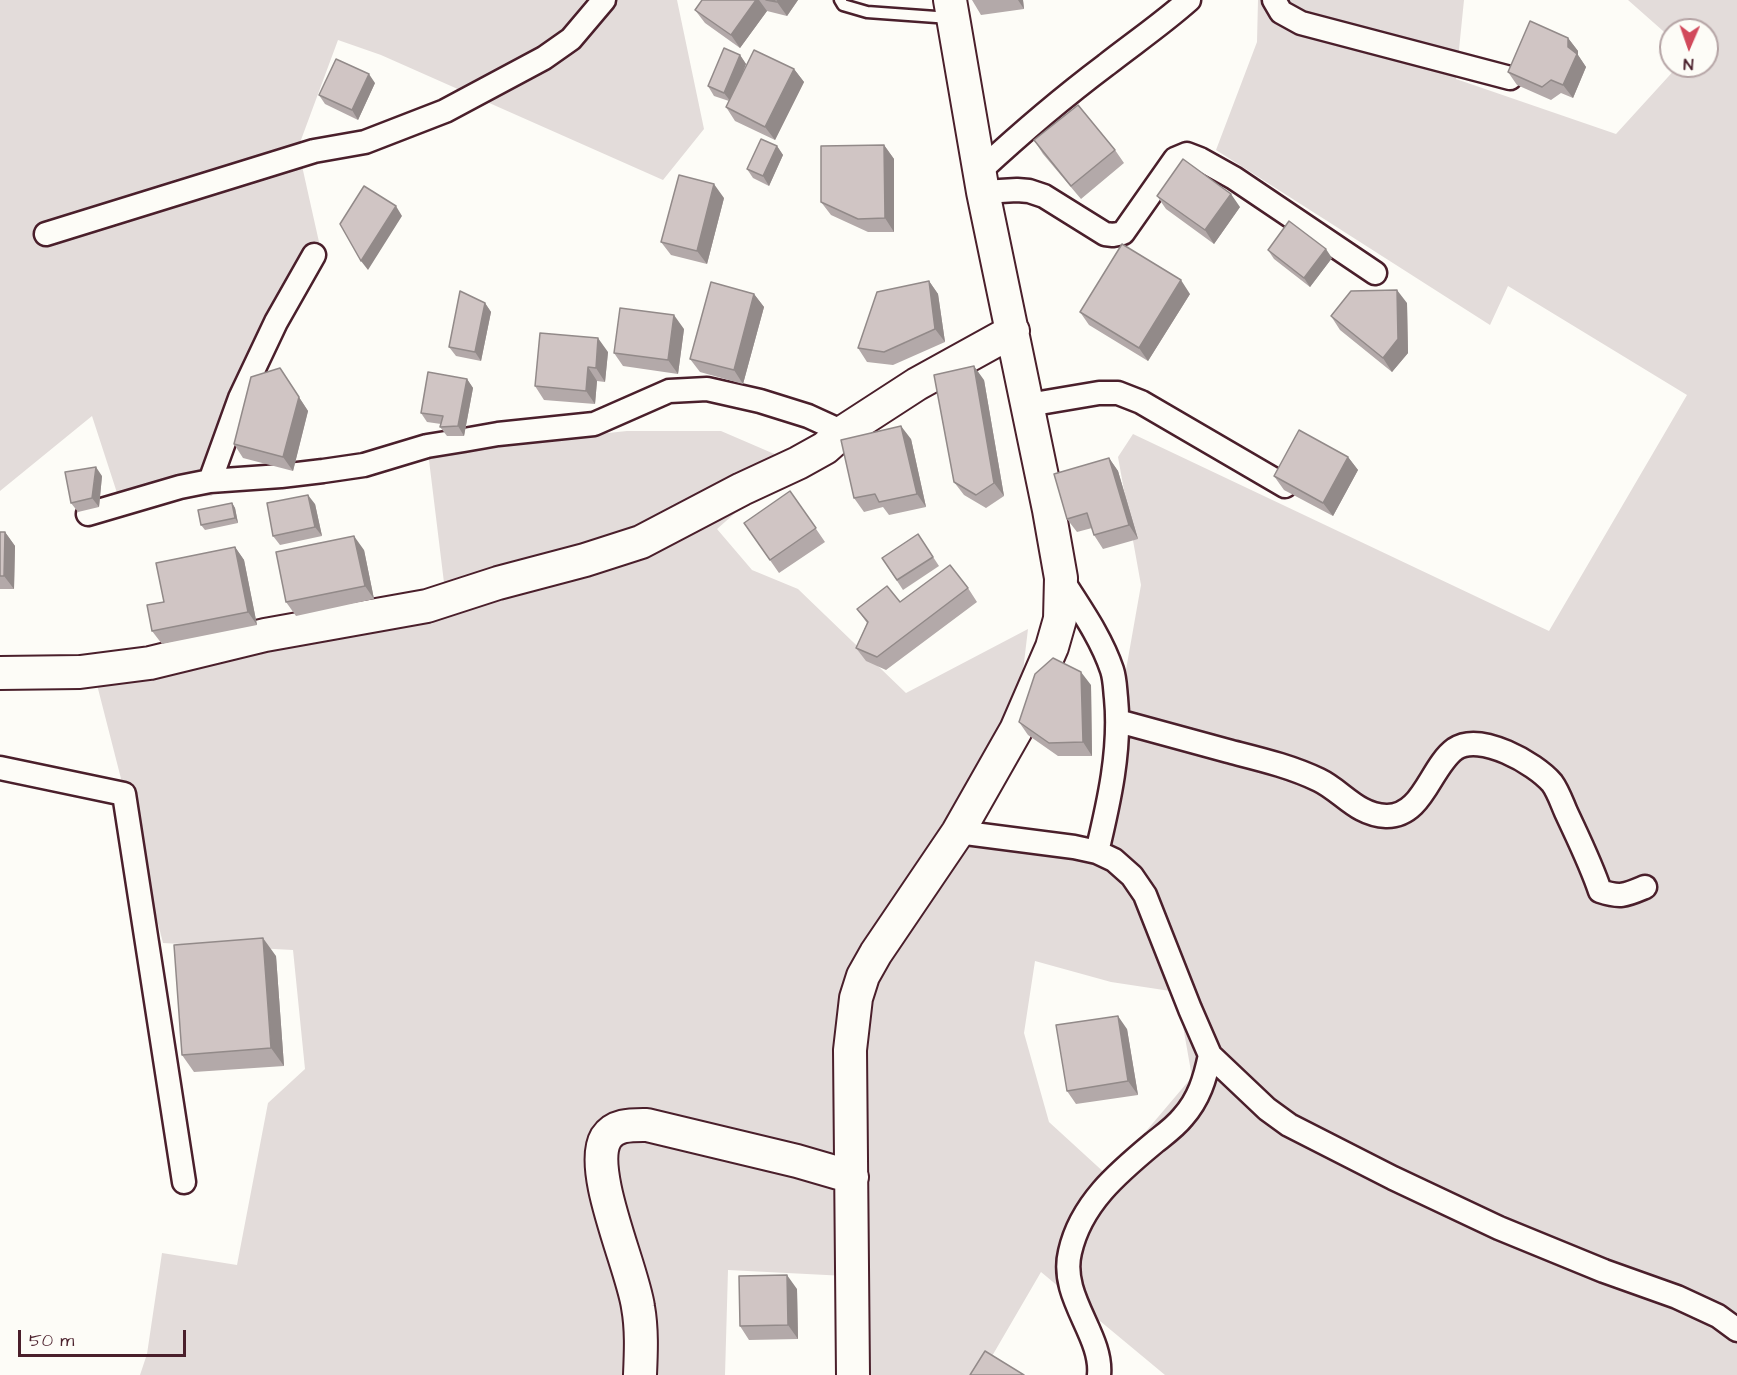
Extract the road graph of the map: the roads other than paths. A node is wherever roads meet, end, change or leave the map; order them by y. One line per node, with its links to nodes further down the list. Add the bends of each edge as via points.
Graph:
1 (604, 0): 8 (street, via 571,39 544,58 445,111 365,142 314,152)
2 (840, 0): 5 (lane, via 843,5 867,12)
3 (1274, 0): 6 (street, via 1281,12 1302,24)
4 (1184, 2): 7 (street, via 1029,126)
5 (951, 9): 7 (street)
6 (1510, 78)
7 (981, 182): 10 (street, via 1044,196 1105,234 1113,235 1123,232 1175,159 1187,154 1234,178); 11 (street)
8 (46, 234)
9 (314, 255): 14 (street, via 240,398)
10 (1375, 273)
11 (1013, 331): 12 (street); 13 (street, via 917,384)
12 (1028, 405): 15 (street, via 1118,393 1141,402); 17 (street)
13 (843, 432): 14 (street, via 759,401 706,389 669,391 594,424 427,446 333,470); 18 (street, via 798,463 641,542 427,606 265,635 150,663 80,672)
14 (210, 481): 16 (street)
15 (1285, 486)
16 (88, 514)
17 (1061, 578): 19 (street, via 1101,642 1113,672); 21 (street, via 1060,619 1052,647 1016,730)
18 (0, 673)
19 (1118, 721): 22 (street, via 1114,766); 23 (street, via 1276,763 1320,781 1365,812 1387,816 1406,811 1455,749 1471,743 1494,747 1534,768 1553,784 1600,891 1615,896)
20 (0, 768): 26 (street, via 124,794)
21 (958, 832): 22 (street); 25 (street, via 876,953 856,998 850,1050)
22 (1097, 852): 24 (street, via 1114,860 1132,876 1145,895)
23 (1645, 887)
24 (1210, 1055): 27 (street, via 1267,1109 1310,1136 1499,1228 1677,1297 1718,1316); 30 (street, via 1202,1087 1191,1108 1102,1189 1074,1237 1067,1269 1071,1290 1098,1358)
25 (852, 1177): 28 (street, via 647,1125 626,1125 614,1130 603,1145 603,1173 638,1304); 29 (street)
26 (184, 1182)
27 (1737, 1330)
28 (640, 1375)
29 (853, 1375)
30 (1099, 1375)

